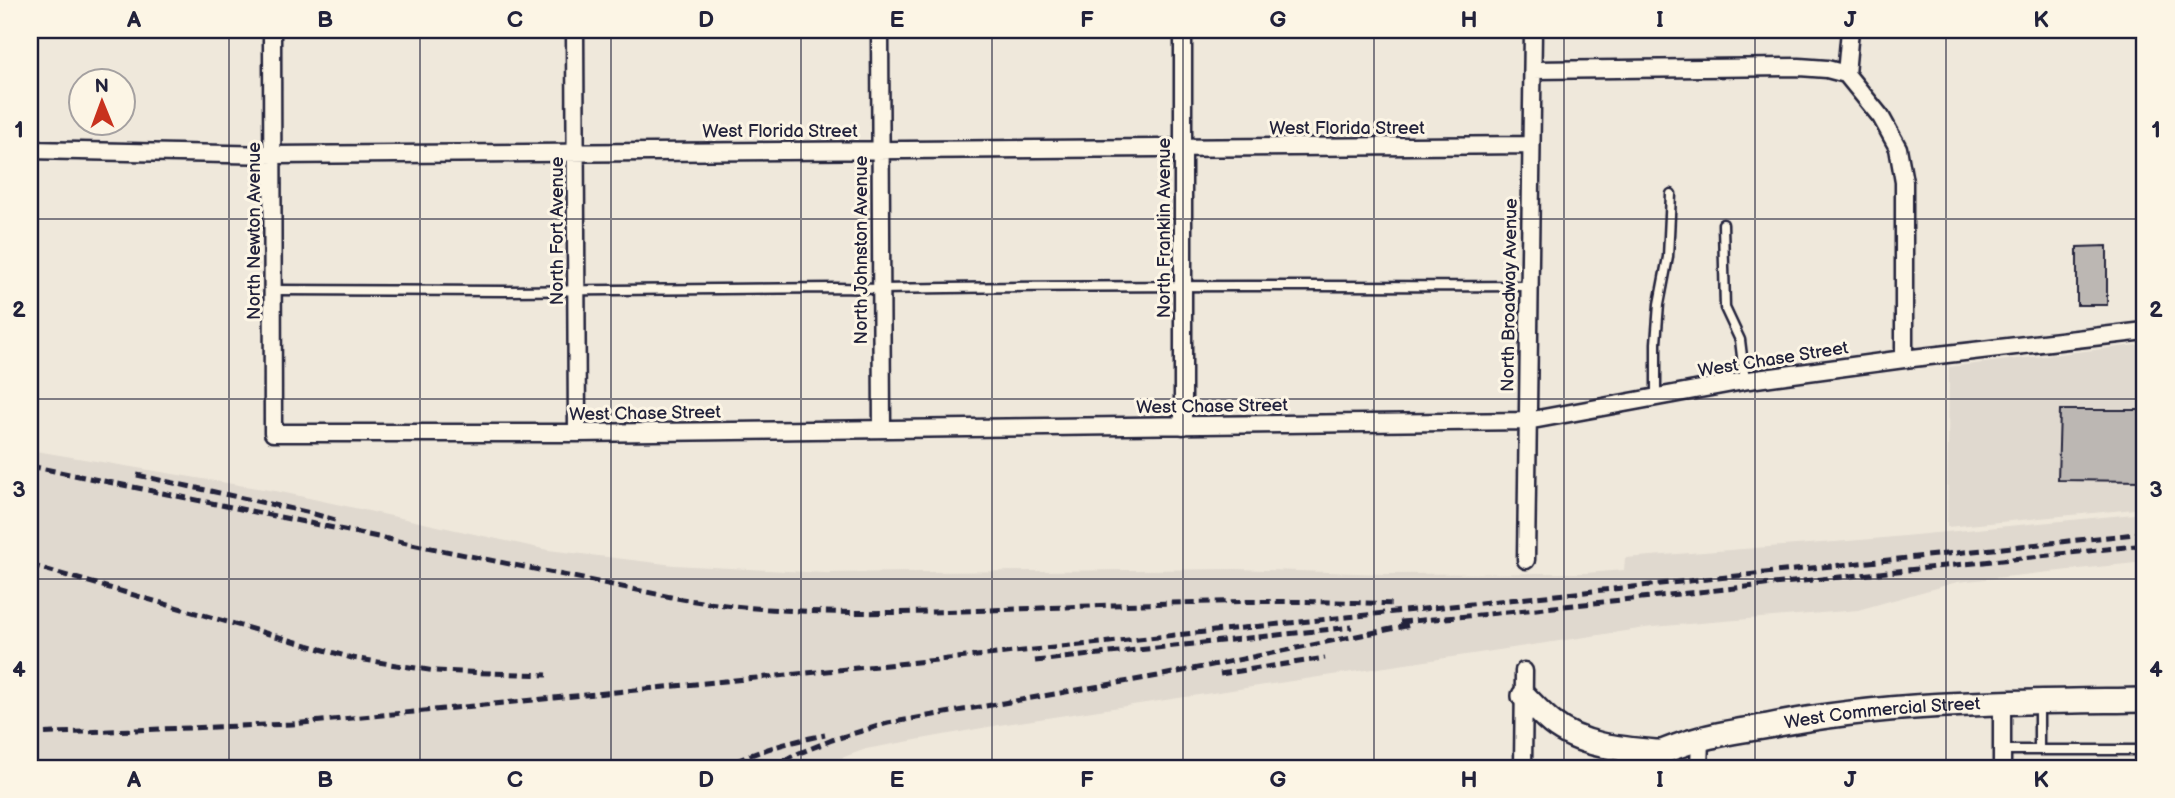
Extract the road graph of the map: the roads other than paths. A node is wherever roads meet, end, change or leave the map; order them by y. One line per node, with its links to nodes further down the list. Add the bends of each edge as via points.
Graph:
1 (272, 30): 14 (street, North Newton Avenue)
2 (575, 30): 13 (street, North Fort Avenue)
3 (880, 30): 11 (street, North Johnston Avenue)
4 (1183, 30): 10 (street, North Franklin Avenue)
5 (1533, 30): 7 (street, North Broadway Avenue)
6 (1850, 30): 8 (street)
7 (1533, 70): 8 (street, via 1799,67); 9 (street, North Broadway Avenue)
8 (1846, 74): 23 (street, via 1881,117 1898,148 1904,182)
9 (1530, 145): 10 (street, West Florida Street); 18 (street, North Broadway Avenue)
10 (1182, 148): 11 (street, West Florida Street); 17 (street, North Franklin Avenue)
11 (880, 149): 13 (street, West Florida Street); 19 (street, North Johnston Avenue)
12 (30, 150): 14 (street, West Florida Street)
13 (576, 151): 14 (street, West Florida Street); 21 (street, North Fort Avenue)
14 (274, 155): 20 (street, North Newton Avenue)
15 (1671, 194): 25 (lane, via 1656,343)
16 (1723, 224): 24 (lane, via 1725,308 1740,340)
17 (1183, 285): 18 (lane); 19 (lane); 27 (street, North Franklin Avenue)
18 (1529, 286): 26 (street, North Broadway Avenue)
19 (881, 289): 21 (lane); 28 (street, North Johnston Avenue)
20 (273, 290): 21 (lane); 29 (street, North Newton Avenue)
21 (576, 290): 30 (street, North Fort Avenue)
22 (2145, 331): 23 (street, West Chase Street)
23 (1904, 359): 24 (street, West Chase Street)
24 (1745, 381): 25 (street, West Chase Street)
25 (1656, 397): 26 (street, West Chase Street)
26 (1527, 421): 27 (street, West Chase Street); 31 (street, North Broadway Avenue)
27 (1184, 426): 28 (street, West Chase Street)
28 (882, 429): 30 (street, West Chase Street)
29 (273, 433): 30 (street, West Chase Street)
30 (577, 433)
31 (1526, 560)
32 (1524, 671): 33 (street)
33 (1524, 696): 41 (street, via 1552,724 1582,740); 42 (street)
34 (2145, 700): 36 (street, West Commercial Street)
35 (2002, 702): 36 (street, West Commercial Street); 37 (street, West Commercial Street, via 1897,707 1800,719); 38 (street)
36 (2039, 702): 39 (lane)
37 (1700, 739): 41 (street, West Commercial Street); 44 (street)
38 (2002, 750): 39 (lane); 45 (street)
39 (2039, 750): 40 (lane)
40 (2145, 750)
41 (1660, 752): 43 (street, West Commercial Street)
42 (1524, 768)
43 (1626, 768)
44 (1699, 768)
45 (2002, 768)

